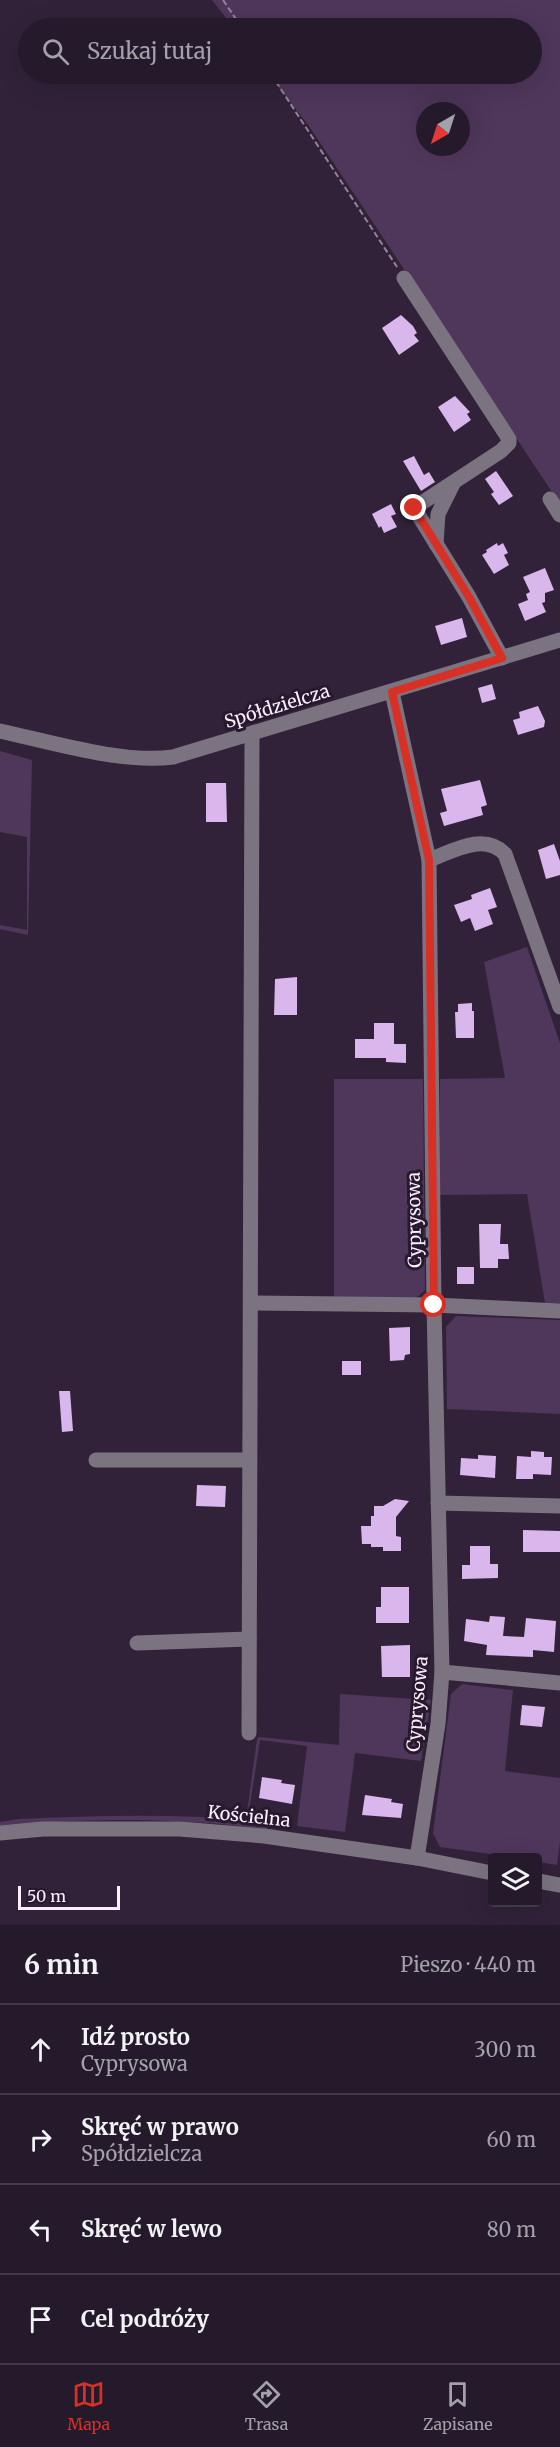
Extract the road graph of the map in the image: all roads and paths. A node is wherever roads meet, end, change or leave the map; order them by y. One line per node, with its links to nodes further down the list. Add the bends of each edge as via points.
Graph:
1 (223, 0): 2 (path)
2 (235, 18)
3 (278, 84): 4 (path)
4 (404, 278): 5 (street, via 509,439 501,451)
5 (455, 481): 8 (street, via 438,514); 8 (street, via 414,508)
6 (550, 499): 7 (street)
7 (560, 515)
8 (436, 544): 10 (street)
9 (560, 640): 10 (street, Spółdzielcza)
10 (502, 658): 11 (street, Spółdzielcza)
11 (392, 692): 13 (street, Spółdzielcza); 14 (street, Cyprysowa)
12 (0, 731): 13 (street, Spółdzielcza, via 150,759 173,757)
13 (252, 734): 16 (street)
14 (429, 860): 15 (street, via 481,843 492,843 505,854); 17 (street, Cyprysowa)
15 (560, 1008)
16 (251, 1304): 17 (street); 20 (street)
17 (434, 1305): 18 (street); 21 (street, Cyprysowa)
18 (560, 1311)
19 (96, 1460): 20 (street)
20 (249, 1460): 23 (street)
21 (438, 1503): 22 (street); 25 (street, Cyprysowa)
22 (560, 1506)
23 (249, 1639): 24 (street); 27 (street)
24 (137, 1643)
25 (442, 1672): 26 (street); 29 (street, Cyprysowa)
26 (560, 1683)
27 (249, 1733)
28 (0, 1833): 29 (street, Kościelna, via 42,1829 180,1829 264,1836)
29 (417, 1858): 30 (street, Kościelna)
30 (488, 1872)
31 (542, 1882): 32 (street)
32 (560, 1885)

